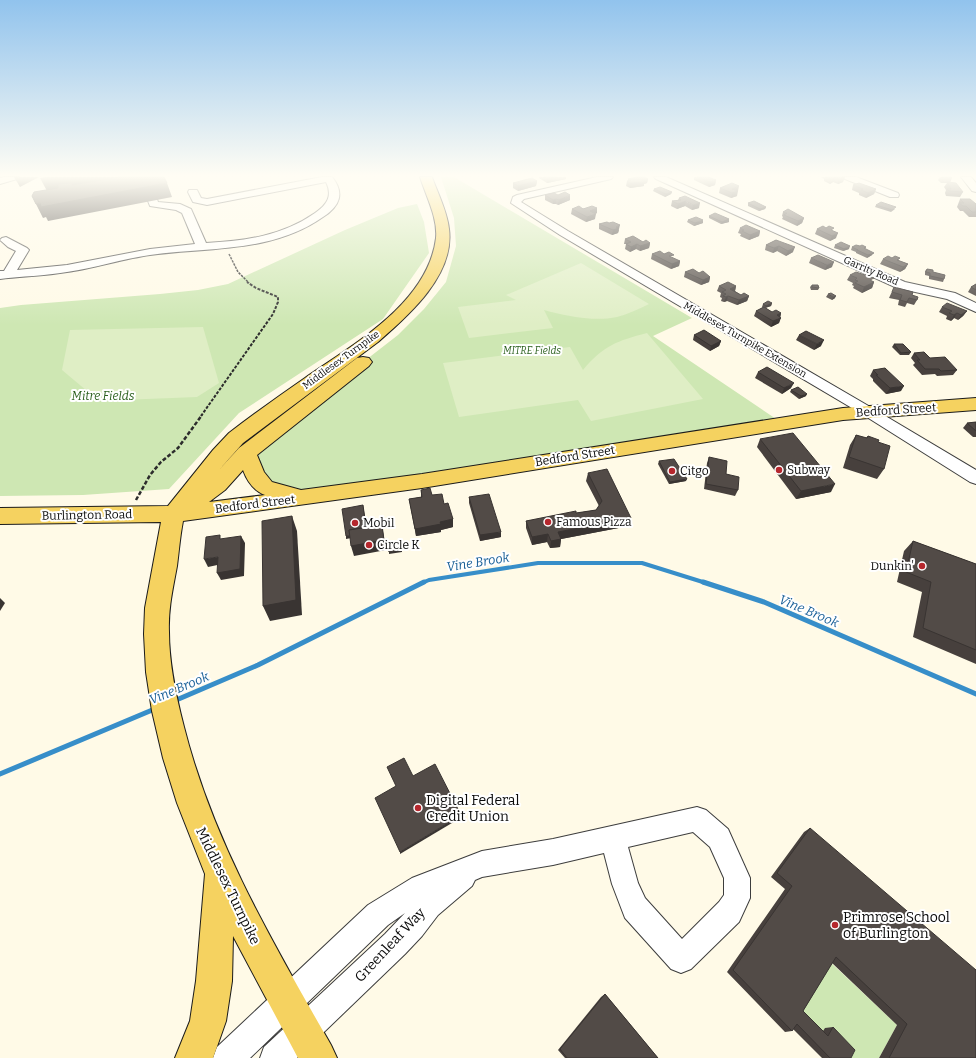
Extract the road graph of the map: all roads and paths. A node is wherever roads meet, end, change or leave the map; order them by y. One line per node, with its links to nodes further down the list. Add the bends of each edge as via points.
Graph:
1 (193, 226): 9 (street)
2 (299, 226): 8 (street, via 270,238)
3 (441, 226): 18 (main road, Middlesex Turnpike, via 443,236 440,257 420,294 384,329 234,440 217,458)
4 (455, 226): 14 (main road, Middlesex Turnpike, via 456,246 445,281 424,309 398,335)
5 (552, 226): 13 (street, Middlesex Turnpike Extension)
6 (770, 226): 11 (street, Garrity Road, via 901,285 951,296)
7 (2, 238): 10 (street, via 23,250)
8 (227, 246): 9 (street); 17 (path, via 232,263 247,282 253,287 272,293 278,297 278,302 273,314 191,431 178,448 150,475)
9 (202, 247): 10 (street, via 148,252 70,268)
10 (4, 274)
11 (976, 308)
12 (976, 404): 13 (main road, Bedford Street)
13 (867, 411): 15 (street, Middlesex Turnpike Extension); 16 (main road, Bedford Street)
14 (246, 454): 16 (main road, via 254,475 265,487); 18 (main road, Middlesex Turnpike, via 218,485)
15 (976, 478)
16 (302, 498): 18 (main road, Bedford Street)
17 (129, 514): 18 (main road, Burlington Road); 19 (main road, Burlington Road)
18 (175, 514): 22 (main road, Middlesex Turnpike, via 157,605 159,675 174,750 198,823)
19 (0, 516)
20 (613, 838): 20 (street, Greenleaf Way, via 697,819 719,838 737,878 737,898 729,912 681,959 635,908 625,884); 21 (street, Greenleaf Way, via 553,852)
21 (482, 864): 23 (street, Greenleaf Way, via 421,886 378,915); 24 (street, Greenleaf Way, via 428,905)
22 (220, 874): 23 (main road, Middlesex Turnpike); 25 (main road, via 214,981 208,1022)
23 (287, 1002): 24 (main road, Middlesex Turnpike); 26 (street, Greenleaf Way)
24 (310, 1045): 27 (street, Greenleaf Way)
25 (194, 1058)
26 (228, 1058)
27 (275, 1058)

